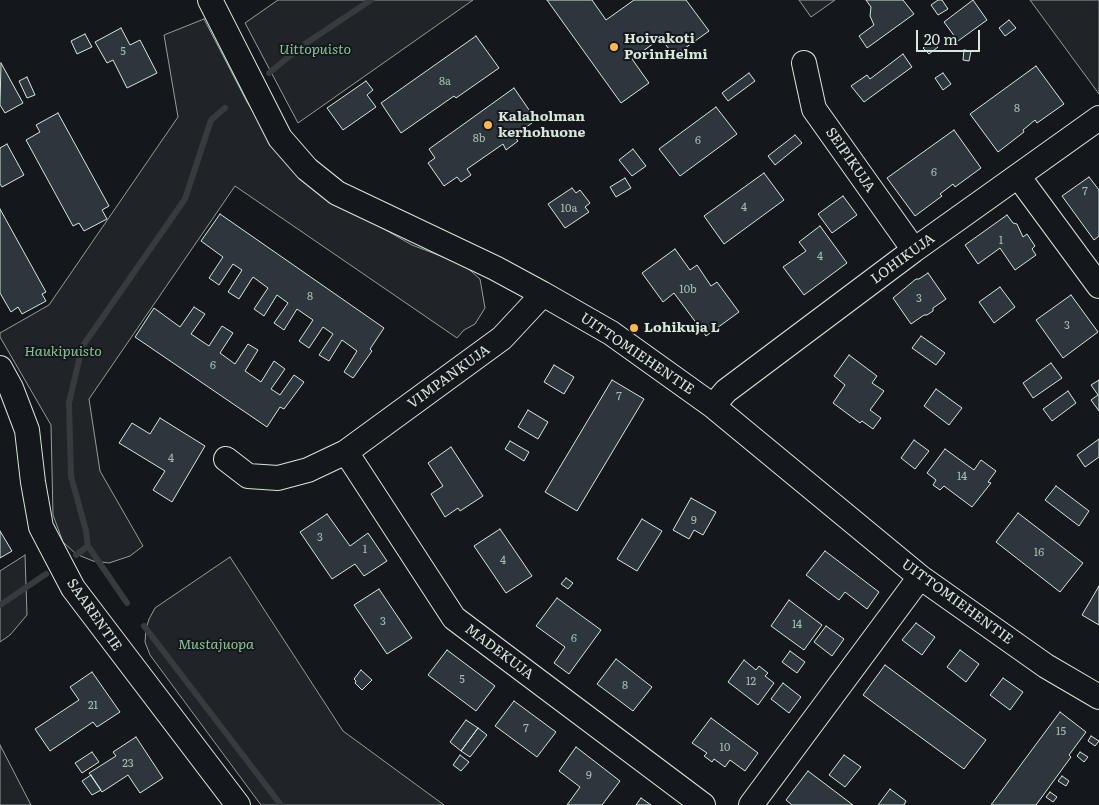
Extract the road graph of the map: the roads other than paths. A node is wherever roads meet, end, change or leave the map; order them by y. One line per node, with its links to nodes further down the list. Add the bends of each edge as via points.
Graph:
1 (210, 0): 7 (street, UITTOMIEHENTIE, via 280,138 307,169 337,193)
2 (804, 63): 5 (street, SEIPIKUJA, via 814,109)
3 (1099, 118): 4 (street, LOHIKUJA)
4 (1018, 176): 5 (street, LOHIKUJA); 6 (street)
5 (914, 250): 9 (street, LOHIKUJA, via 726,391)
6 (1099, 286)
7 (543, 294): 9 (street, UITTOMIEHENTIE, via 611,334); 10 (street, VIMPANKUJA, via 502,338)
8 (0, 368): 14 (street, SAARENTIE, via 27,430 41,527 72,588)
9 (713, 406): 12 (street, UITTOMIEHENTIE)
10 (346, 452): 11 (street, VIMPANKUJA, via 308,470 278,478 248,476); 15 (street, MADEKUJA, via 454,618)
11 (226, 460)
12 (920, 577): 13 (street, UITTOMIEHENTIE, via 1046,666); 16 (street)
13 (1099, 697)
14 (238, 805)
15 (703, 805)
16 (751, 805)

